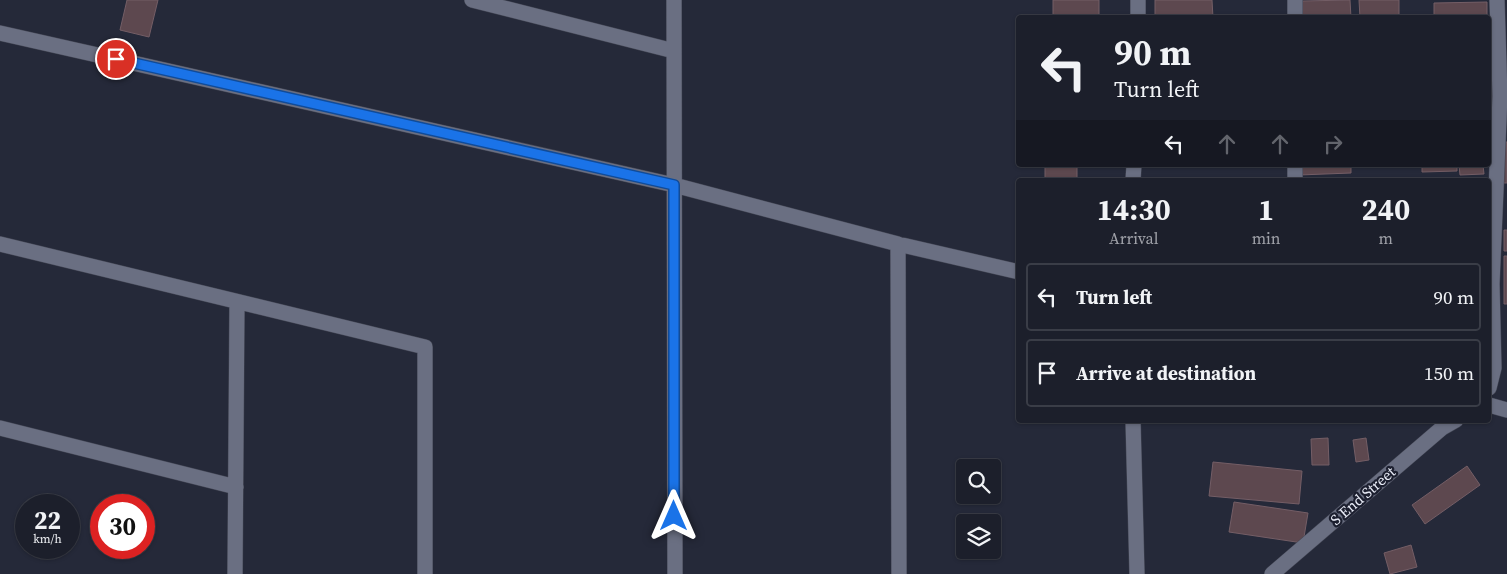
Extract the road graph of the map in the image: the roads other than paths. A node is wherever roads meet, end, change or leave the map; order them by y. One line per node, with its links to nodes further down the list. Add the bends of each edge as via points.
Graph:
1 (472, 0): 9 (street)
2 (674, 0): 9 (street)
3 (1138, 0): 6 (street)
4 (1295, 0): 7 (street)
5 (1497, 0): 15 (street, via 1500,96 1492,284 1494,368)
6 (1138, 15)
7 (1295, 15)
8 (0, 33): 10 (street)
9 (674, 51): 10 (street)
10 (674, 185): 12 (street); 24 (street)
11 (0, 244): 14 (street)
12 (898, 244): 13 (street); 25 (street)
13 (1016, 271)
14 (238, 302): 21 (street); 23 (street, via 425,347)
15 (1491, 380)
16 (1491, 406): 17 (street)
17 (1507, 410)
18 (1133, 423): 26 (street)
19 (1451, 423): 27 (street, S End Street)
20 (0, 428): 21 (street)
21 (236, 487): 22 (street)
22 (235, 574)
23 (425, 574)
24 (674, 574)
25 (899, 574)
26 (1137, 574)
27 (1272, 574)

